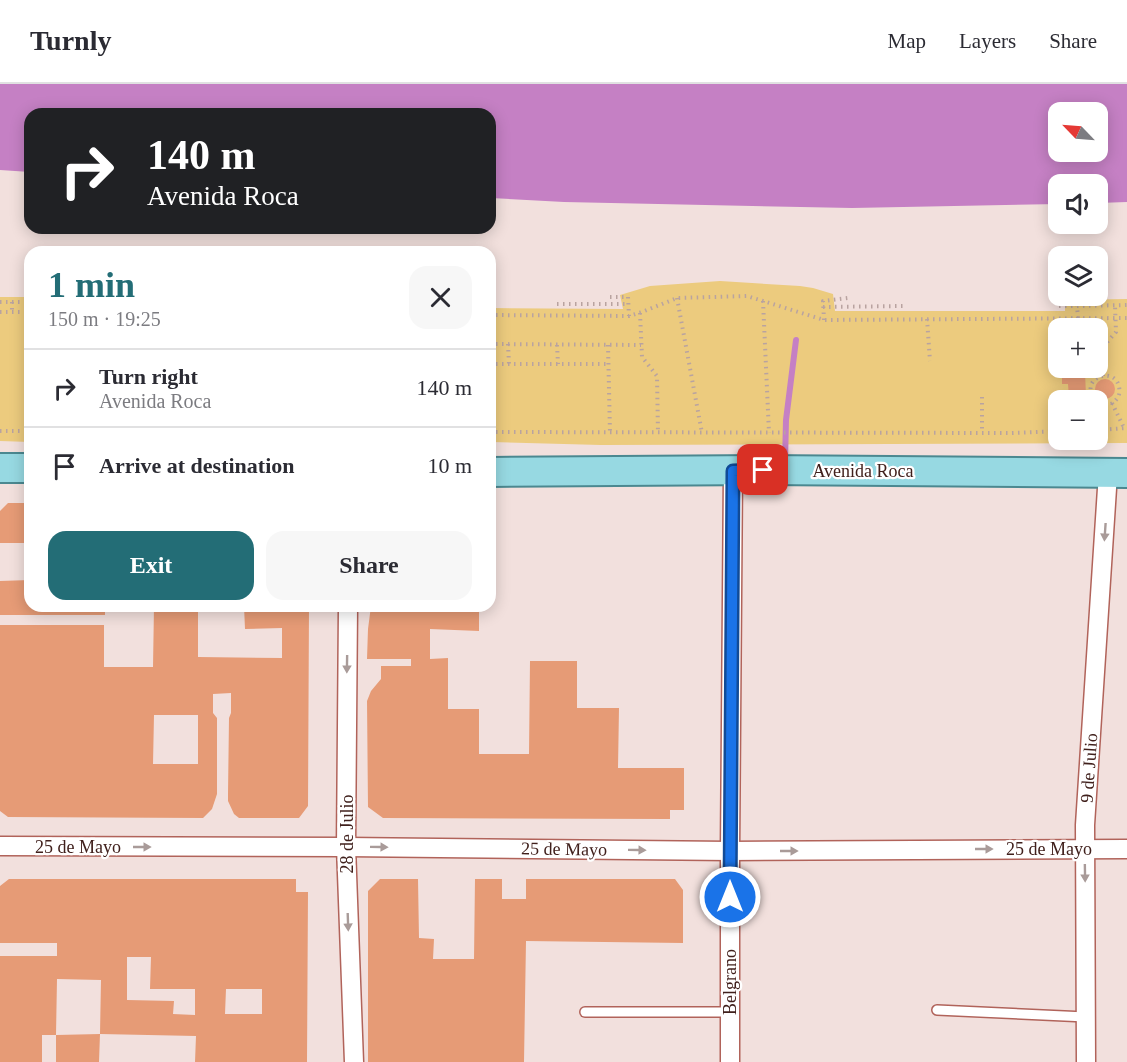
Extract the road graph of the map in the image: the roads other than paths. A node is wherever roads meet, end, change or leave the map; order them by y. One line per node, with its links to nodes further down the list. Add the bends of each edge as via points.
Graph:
1 (0, 468): 2 (main road)
2 (24, 468)
3 (733, 471): 4 (main road, Avenida Roca); 5 (main road, Avenida Roca); 11 (street, Belgrano)
4 (496, 472)
5 (1117, 473): 9 (street, 9 de Julio, one-way to 9)
6 (348, 612): 8 (street, 28 de Julio, one-way to 8)
7 (0, 846): 8 (street, 25 de Mayo, one-way to 8)
8 (345, 847): 11 (street, 25 de Mayo, one-way to 11); 16 (street, 28 de Julio, one-way to 16)
9 (1085, 849): 10 (street, 25 de Mayo); 11 (street, 25 de Mayo, one-way to 9); 15 (street, 9 de Julio, one-way to 15)
10 (1127, 849)
11 (730, 851): 14 (street, Belgrano)
12 (938, 1010): 15 (lane)
13 (585, 1012): 14 (lane)
14 (730, 1012): 17 (street, Belgrano)
15 (1086, 1017): 18 (street, 9 de Julio)
16 (354, 1062)
17 (730, 1062)
18 (1086, 1062)

